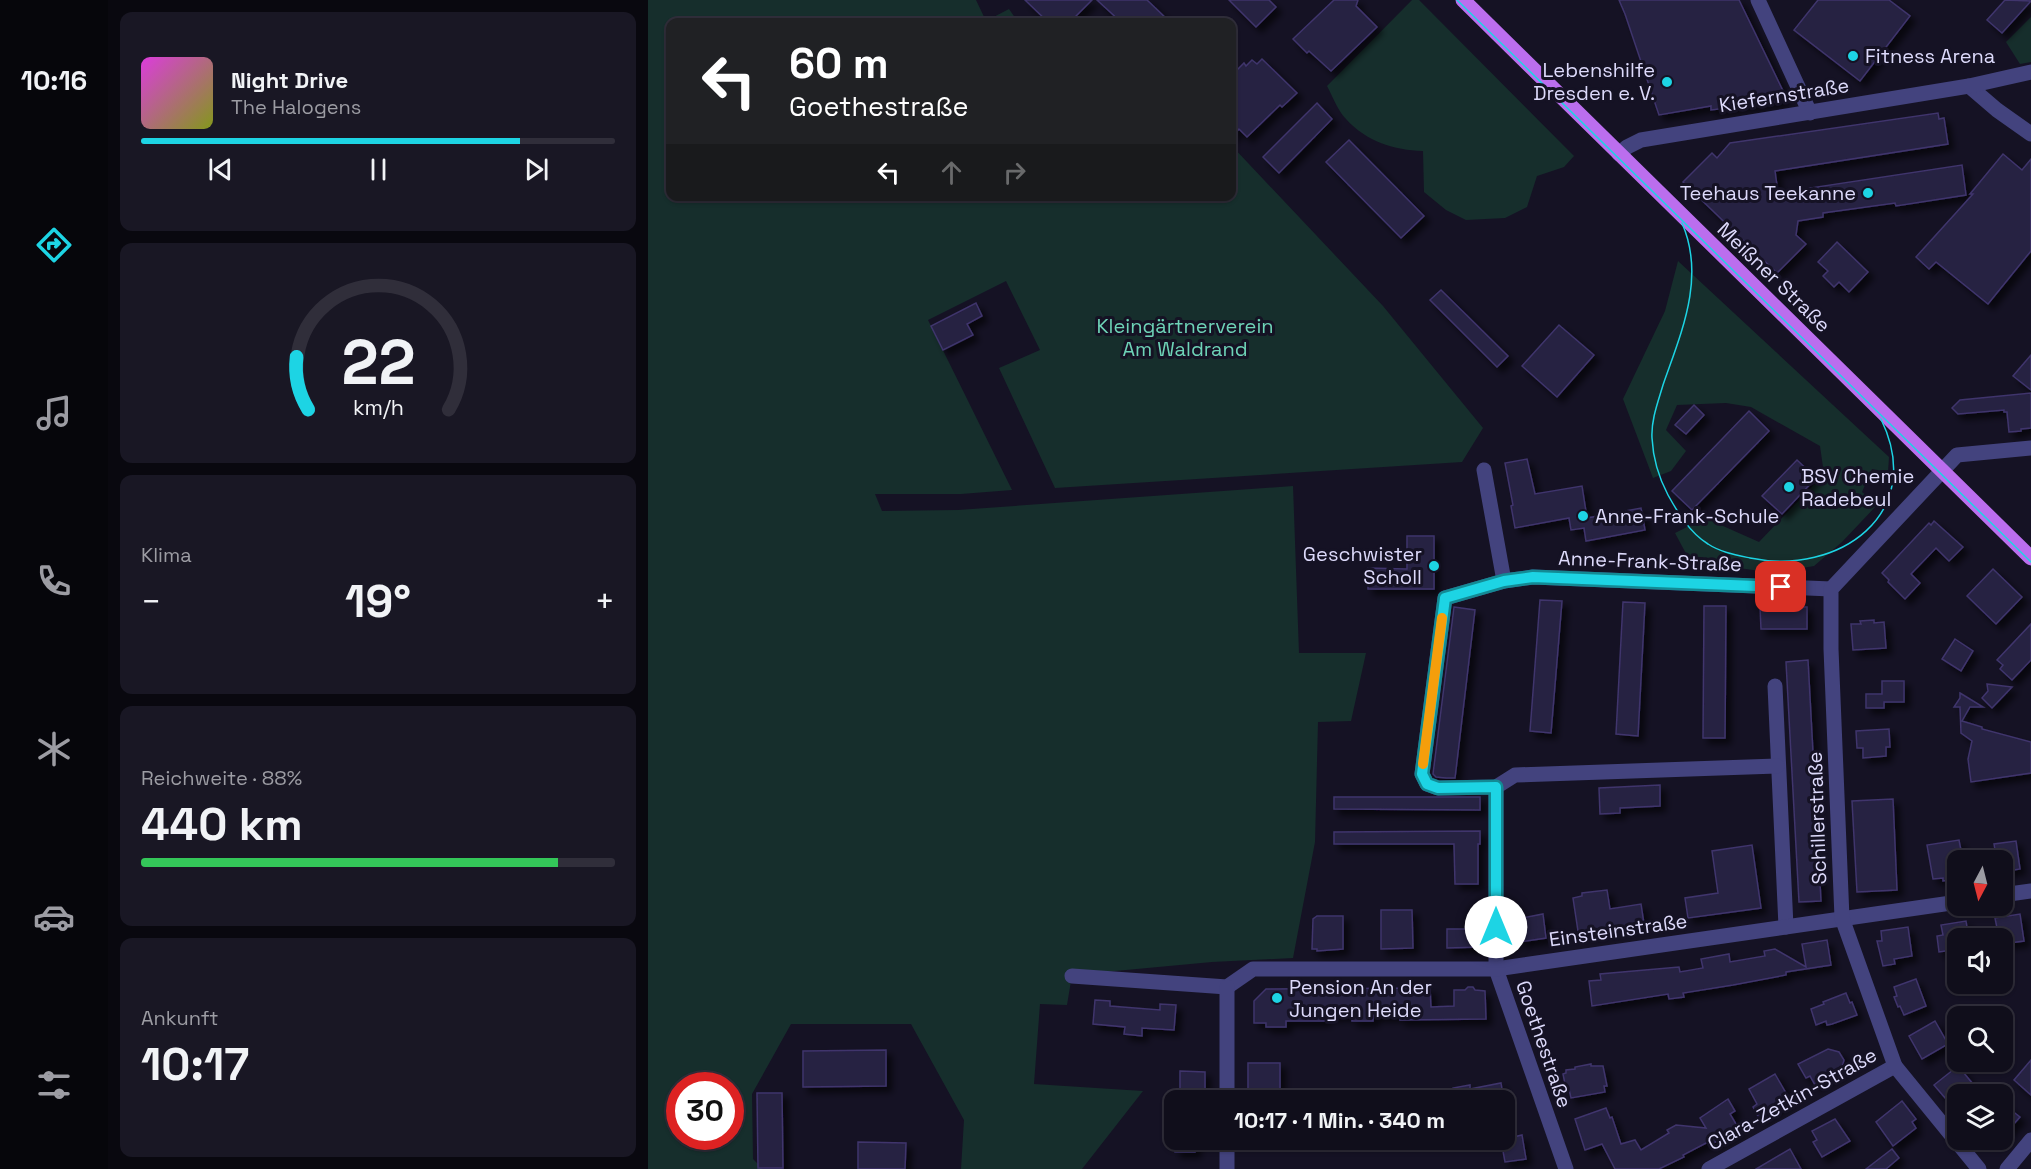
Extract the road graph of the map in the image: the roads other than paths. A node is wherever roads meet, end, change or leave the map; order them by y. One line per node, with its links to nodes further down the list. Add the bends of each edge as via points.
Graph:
1 (1463, 0): 7 (main road, Meißner Straße)
2 (1758, 0): 5 (street)
3 (2031, 72): 4 (street, Kiefernstraße)
4 (1969, 86): 5 (street, Kiefernstraße); 6 (street)
5 (1810, 113): 7 (street, Kiefernstraße, via 1641,140)
6 (2031, 134)
7 (1619, 154): 10 (main road, Meißner Straße)
8 (2031, 448): 10 (street, via 1957,455)
9 (1484, 470): 12 (street)
10 (1941, 470): 11 (main road, Meißner Straße); 13 (street)
11 (2031, 558)
12 (1504, 581): 13 (street, Anne-Frank-Straße, via 1533,577); 16 (street, Anne-Frank-Straße, via 1445,598 1422,774 1427,784 1438,788)
13 (1831, 589): 20 (street, Schillerstraße)
14 (1775, 686): 15 (street, Schillerstraße)
15 (1777, 765): 16 (street, via 1515,775); 21 (street, Schillerstraße)
16 (1496, 787): 22 (street, Goethestraße)
17 (2031, 891): 18 (street)
18 (2013, 893)
19 (1947, 904): 20 (street, Einsteinstraße)
20 (1842, 918): 21 (street, Einsteinstraße); 25 (street, Schillerstraße)
21 (1786, 927): 22 (street, Einsteinstraße)
22 (1496, 969): 24 (street, Einsteinstraße, via 1253,969); 30 (street, Goethestraße)
23 (1072, 976): 24 (street)
24 (1227, 987): 26 (street)
25 (1896, 1066): 31 (street, Clara-Zetkin-Straße); 32 (street, Schillerstraße)
26 (1227, 1090)
27 (2031, 1140): 33 (street)
28 (1227, 1150): 29 (street)
29 (1227, 1169)
30 (1566, 1169)
31 (1709, 1169)
32 (1979, 1169)
33 (2007, 1169)

